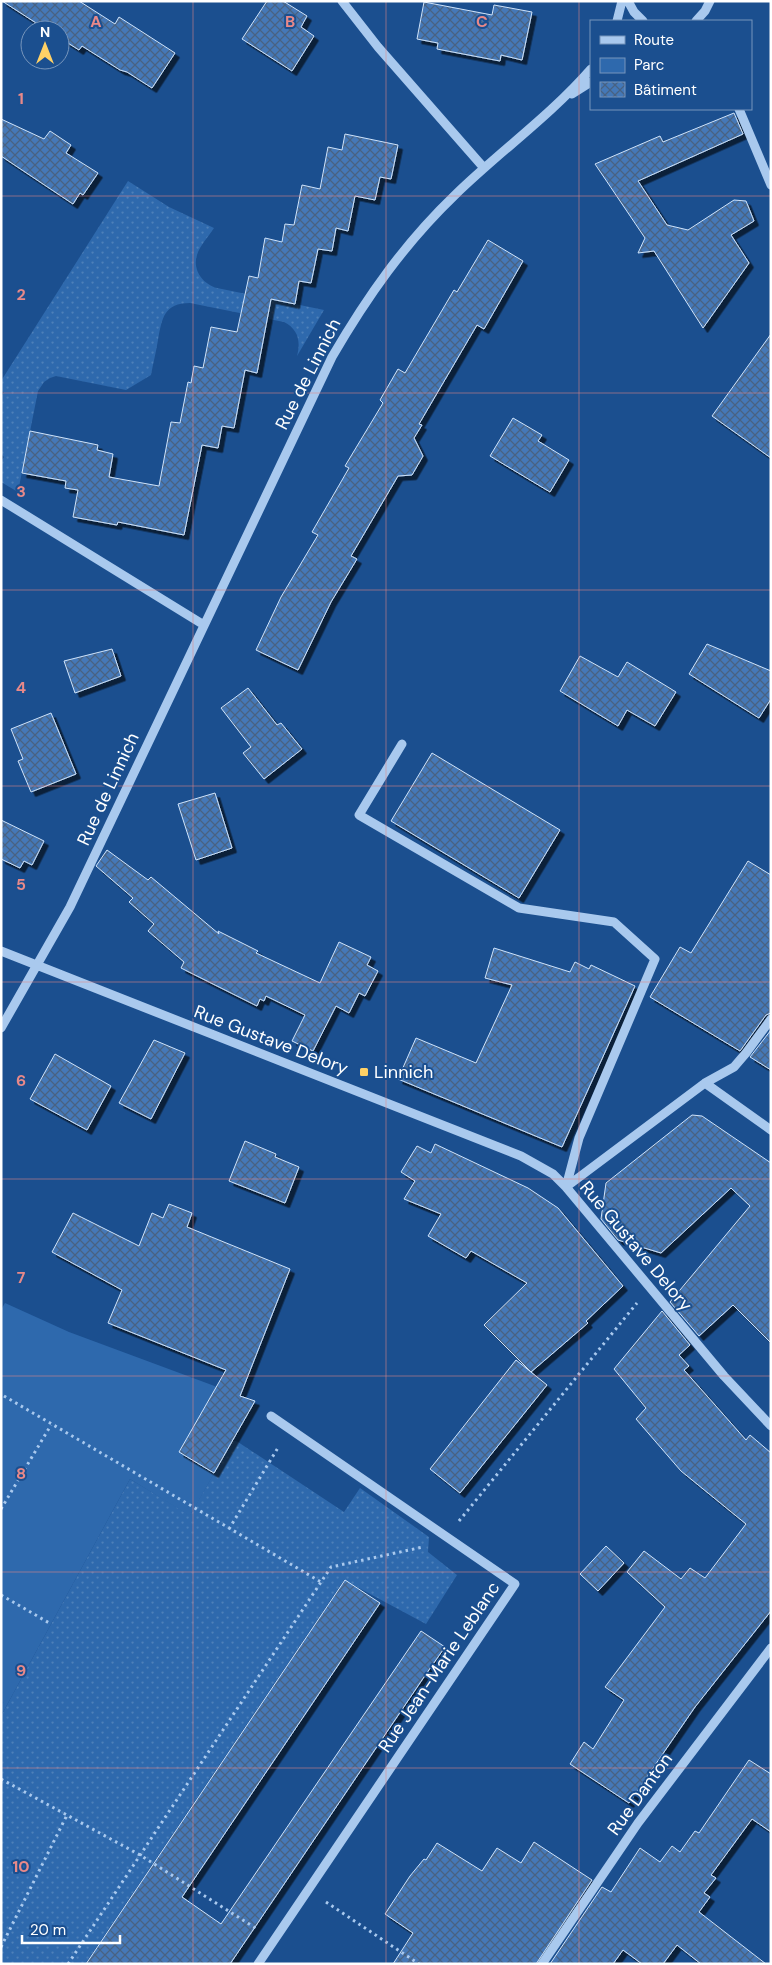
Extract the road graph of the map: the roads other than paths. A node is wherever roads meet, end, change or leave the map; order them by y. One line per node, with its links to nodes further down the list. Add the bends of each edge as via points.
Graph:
1 (342, 1): 14 (street)
2 (622, 1): 6 (street)
3 (628, 1): 7 (street)
4 (710, 1): 5 (street)
5 (705, 11): 8 (street); 9 (street)
6 (618, 20)
7 (642, 20)
8 (697, 20)
9 (706, 20)
10 (590, 70): 12 (street, Rue de Linnich)
11 (590, 83): 12 (street, Rue de Linnich)
12 (559, 102): 14 (street, Rue de Linnich)
13 (739, 110): 15 (street)
14 (484, 168): 17 (street, Rue de Linnich, via 413,240 358,313 332,357)
15 (771, 185)
16 (1, 500): 17 (street)
17 (204, 625): 20 (street, Rue de Linnich, via 74,898)
18 (402, 744): 25 (street, via 359,815 520,908 614,922 655,959 579,1138)
19 (1, 950): 20 (street, Rue Gustave Delory)
20 (38, 965): 22 (street, Rue de Linnich); 25 (street, Rue Gustave Delory, via 521,1156 553,1174)
21 (771, 1019): 23 (street, via 734,1067)
22 (1, 1028)
23 (705, 1083): 24 (street); 25 (street)
24 (771, 1130)
25 (566, 1187): 27 (street, Rue Gustave Delory, via 724,1376)
26 (271, 1416): 29 (street, Rue Jean-Marie Leblanc, via 515,1584)
27 (771, 1426)
28 (771, 1648): 30 (street, Rue Danton, via 638,1823)
29 (258, 1964)
30 (542, 1964)

